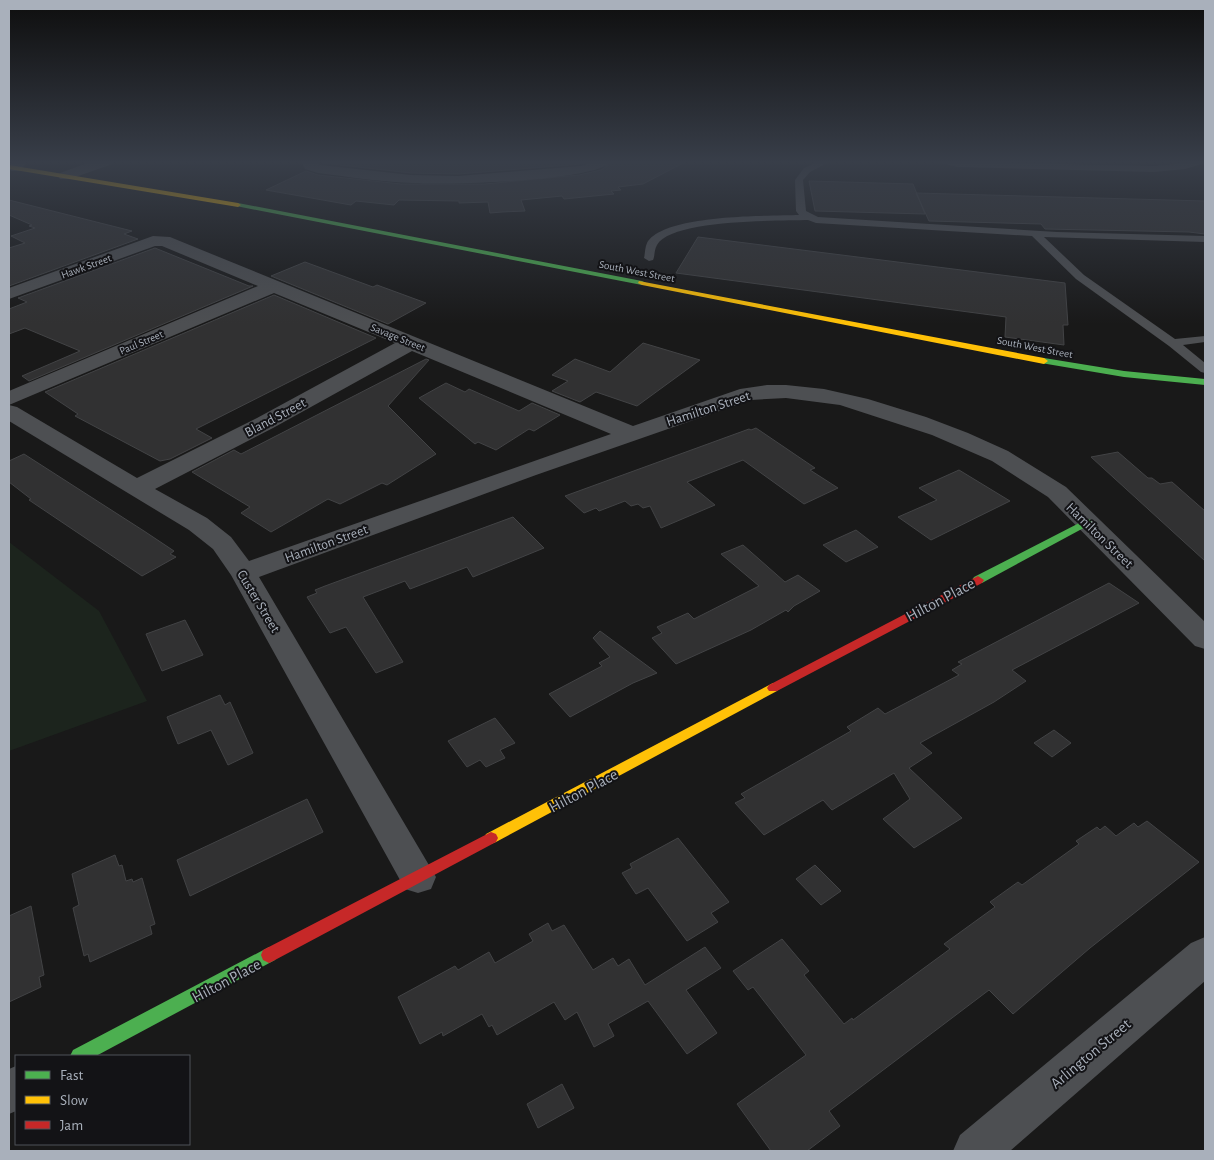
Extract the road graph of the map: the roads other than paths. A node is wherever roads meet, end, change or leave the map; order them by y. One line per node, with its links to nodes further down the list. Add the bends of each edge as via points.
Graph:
1 (289, 215): 13 (street, South West Street, via 1059,364)
2 (808, 217): 3 (lane, via 826,221); 6 (lane, via 678,227 650,244)
3 (1035, 234): 4 (lane); 11 (lane, via 1080,277)
4 (1205, 239)
5 (164, 241): 7 (street, Savage Street); 8 (street, Hawk Street, via 153,241)
6 (649, 258)
7 (274, 286): 10 (street, Savage Street); 14 (street, Paul Street)
8 (9, 294)
9 (1205, 339): 11 (lane)
10 (411, 343): 16 (street, Savage Street); 17 (street, Bland Street, via 265,423)
11 (1173, 343): 12 (lane)
12 (1205, 369)
13 (1205, 382)
14 (9, 400)
15 (9, 412): 17 (street, Custer Street)
16 (632, 434): 18 (street, Hamilton Street, via 756,392 831,396 932,426 978,444 1032,473); 19 (street, Hamilton Street)
17 (136, 488): 19 (street, Custer Street, via 198,524 222,543)
18 (1087, 522): 20 (street, Hamilton Street); 21 (street, Hilton Place)
19 (243, 572): 21 (street, Custer Street)
20 (1205, 639)
21 (418, 877): 23 (street, Hilton Place)
22 (1205, 956): 24 (street, Arlington Street)
23 (81, 1055)
24 (976, 1151)

